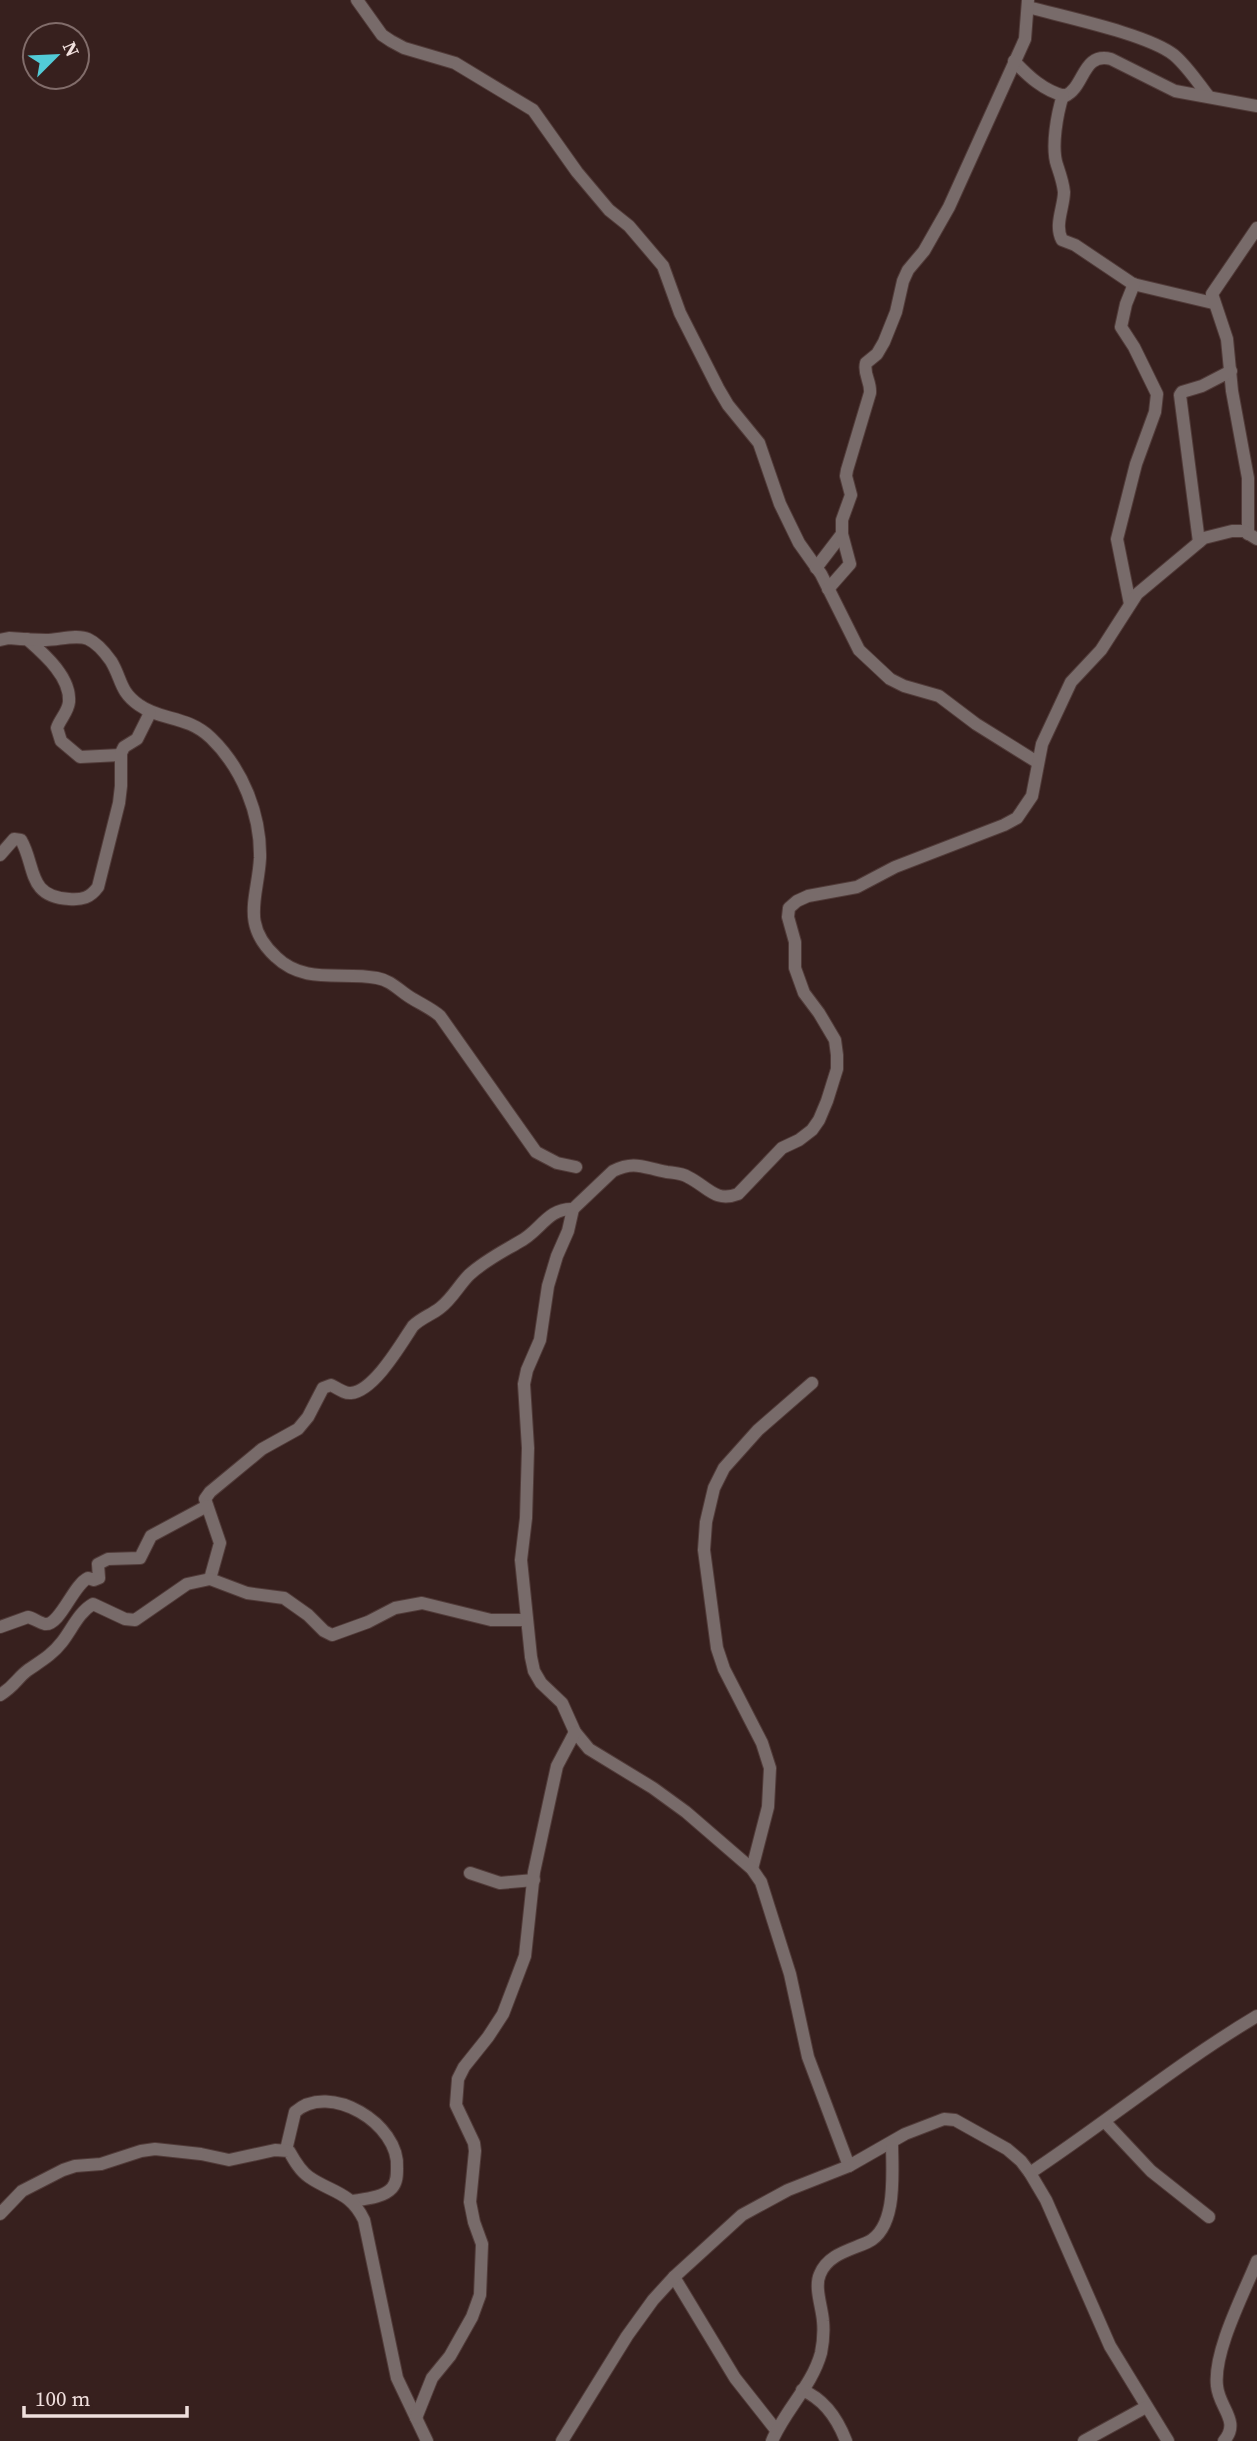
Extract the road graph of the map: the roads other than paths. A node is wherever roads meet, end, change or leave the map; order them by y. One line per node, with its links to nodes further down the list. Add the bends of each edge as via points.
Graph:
1 (357, 0): 14 (street, via 391,41 454,64 533,110 577,172 663,266 680,313 718,388 760,443 780,504)
2 (1026, 5): 3 (street, via 1025,39); 5 (street, via 1125,34 1171,53)
3 (1014, 61): 4 (street, via 1044,87); 11 (street, via 949,207 908,270 884,342 866,363 870,393 847,470 851,495)
4 (1063, 96): 5 (street, via 1073,90 1094,59 1103,57 1175,91); 8 (street, via 1055,121 1064,193 1059,236)
5 (1209, 97): 6 (street)
6 (1257, 107)
7 (1257, 228): 9 (street, via 1215,287)
8 (1134, 284): 9 (street); 16 (street, via 1121,327 1157,394 1117,539)
9 (1213, 303): 10 (street, via 1227,339)
10 (1231, 371): 12 (street); 13 (street, via 1180,395)
11 (842, 534): 14 (street); 15 (street, via 850,564)
12 (1253, 536): 13 (street, via 1232,531)
13 (1199, 542): 16 (street)
14 (816, 568): 15 (street)
15 (828, 589): 21 (street, via 859,650 880,671 904,686 939,696)
16 (1130, 604): 21 (street, via 1101,650 1071,682)
17 (27, 639): 18 (street); 19 (street, via 88,639 112,663 117,680 131,699); 20 (street, via 49,659 67,688 69,703 57,727 61,741 80,757)
18 (0, 640)
19 (150, 712): 20 (street, via 137,740); 23 (street, via 188,722 208,736 241,779 257,822 259,844 253,912 260,937 275,957 311,976 392,982 432,1009 536,1153)
20 (120, 755): 22 (street, via 119,803 93,894 66,899 46,893 34,878 21,840 14,839)
21 (1037, 762): 24 (street, via 1032,796 1009,823 895,867 857,887 808,896 789,908 795,968 804,993 835,1040 837,1055 832,1086 812,1130 782,1148 738,1194 729,1197 719,1197 680,1174 633,1165 612,1171)
22 (0, 855)
23 (576, 1167)
24 (573, 1209): 26 (street, via 546,1218 521,1242 501,1250 469,1275 440,1308 413,1326 374,1380 354,1393 331,1385 323,1388 298,1429 262,1449 219,1484 205,1499); 28 (street, via 548,1286 540,1340 524,1384 528,1439 522,1560)
25 (813, 1382): 32 (street, via 758,1430 724,1468 706,1522 704,1550 717,1648 770,1768 768,1807)
26 (207, 1506): 27 (street, via 220,1543); 29 (street, via 151,1536 140,1558 108,1559 98,1564 98,1580 88,1578 79,1584 47,1624 29,1617)
27 (210, 1579): 28 (street, via 247,1593 284,1598 332,1635 395,1608 422,1603 491,1620); 30 (street, via 187,1584 135,1620 93,1604 48,1657)
28 (526, 1620): 31 (street, via 534,1671 562,1703)
29 (0, 1627)
30 (3, 1690)
31 (575, 1732): 32 (street, via 598,1757 671,1801); 34 (street, via 557,1766)
32 (752, 1869): 39 (street, via 761,1882 790,1974 813,2075)
33 (470, 1873): 34 (street, via 500,1883)
34 (534, 1880): 48 (street, via 525,1956 503,2014 464,2067 456,2093 459,2115 474,2143 470,2202 482,2253 478,2302 450,2356 432,2378)
35 (1257, 2016): 36 (street)
36 (1105, 2122): 40 (street); 43 (street, via 1150,2171)
37 (892, 2143): 39 (street); 40 (street, via 935,2122 955,2120 1007,2149); 46 (street, via 891,2203 882,2227 870,2241 835,2257 820,2274 821,2352)
38 (286, 2150): 41 (street, via 307,2176); 41 (street, via 295,2112 312,2102 331,2102 376,2123 393,2144 397,2178 386,2193); 42 (street, via 229,2160 141,2151 101,2165 63,2170 22,2191)
39 (849, 2166): 45 (street, via 788,2190 742,2215)
40 (1030, 2173): 47 (street, via 1110,2346)
41 (352, 2201): 48 (street, via 364,2220 400,2387)
42 (0, 2214)
43 (1209, 2217)
44 (1257, 2261): 55 (street, via 1217,2370 1219,2399 1231,2427)
45 (674, 2277): 49 (street); 51 (street, via 627,2336)
46 (802, 2390): 49 (street); 52 (street, via 824,2406)
47 (1146, 2407): 53 (street); 54 (street)
48 (416, 2418): 50 (street)
49 (774, 2435)
50 (427, 2441)
51 (562, 2441)
52 (846, 2441)
53 (1084, 2441)
54 (1168, 2441)
55 (1224, 2441)

